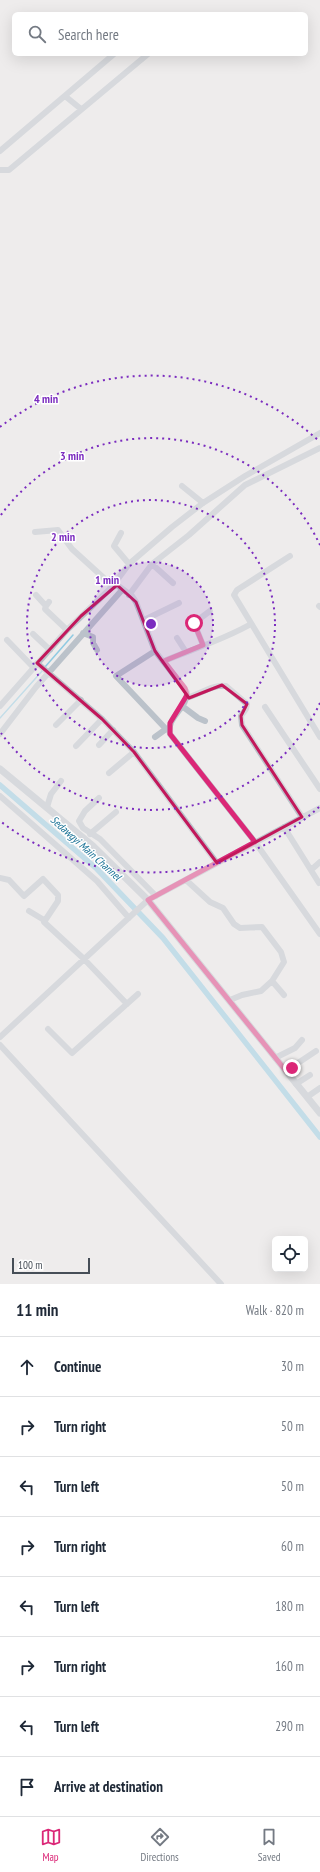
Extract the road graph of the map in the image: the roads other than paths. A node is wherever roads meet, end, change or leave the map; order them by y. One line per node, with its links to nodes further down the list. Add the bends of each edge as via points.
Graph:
1 (112, 56): 3 (street)
2 (146, 56): 4 (street)
3 (65, 96): 4 (street); 5 (street)
4 (81, 109): 6 (street, via 9,170)
5 (0, 151)
6 (0, 170)
7 (320, 433): 8 (street)
8 (300, 444): 10 (street); 12 (street)
9 (320, 448): 10 (street)
10 (304, 455): 17 (street, via 245,486 190,535)
11 (182, 486): 12 (street)
12 (202, 503): 16 (street)
13 (35, 532): 19 (street, via 58,530 72,549 105,579)
14 (121, 533): 16 (street, via 114,546)
15 (290, 556): 25 (street, via 235,592 234,595)
16 (129, 564): 19 (street)
17 (152, 564): 18 (street); 21 (street)
18 (173, 583)
19 (118, 587): 21 (street); 26 (street); 27 (street)
20 (36, 595): 26 (street, via 48,604 45,609)
21 (130, 595): 24 (street)
22 (179, 603): 24 (street)
23 (210, 611): 31 (street, via 194,623)
24 (144, 620): 34 (street)
25 (251, 624): 31 (street, via 231,636); 52 (street)
26 (67, 630): 32 (street)
27 (83, 633): 33 (street, via 93,637); 38 (street)
28 (33, 634): 32 (street)
29 (178, 638): 35 (street)
30 (7, 640): 37 (street)
31 (203, 645): 35 (street)
32 (50, 650): 37 (street)
33 (97, 650)
34 (155, 651): 36 (street); 49 (street, via 116,676)
35 (186, 652): 36 (street)
36 (164, 661): 39 (street, via 185,688)
37 (37, 665): 38 (street); 42 (street)
38 (48, 671): 41 (street); 50 (street)
39 (188, 698): 40 (street); 43 (street); 65 (street, via 222,685 246,704 241,716 242,725)
40 (200, 699)
41 (81, 700): 45 (street); 47 (street)
42 (0, 706)
43 (182, 706): 46 (street); 49 (street)
44 (265, 706): 59 (street)
45 (102, 719): 48 (street); 54 (street)
46 (205, 721)
47 (56, 725)
48 (113, 730): 53 (street); 55 (street)
49 (167, 730): 51 (street); 69 (street)
50 (0, 734)
51 (156, 737)
52 (320, 737)
53 (99, 745)
54 (76, 746)
55 (134, 752): 57 (street); 72 (street)
56 (0, 769): 62 (street)
57 (109, 773)
58 (61, 781): 62 (street, via 51,794)
59 (320, 789)
60 (0, 796): 80 (street, via 97,881)
61 (99, 798): 67 (street, via 79,821)
62 (47, 807): 70 (street)
63 (320, 808): 65 (street)
64 (116, 812): 67 (street)
65 (302, 818): 66 (street)
66 (284, 827): 69 (street); 73 (street)
67 (90, 834): 68 (street)
68 (100, 839): 70 (street); 77 (street)
69 (255, 842): 72 (street); 82 (street)
70 (93, 846): 78 (street)
71 (320, 862): 73 (street)
72 (218, 863): 75 (street)
73 (311, 870): 76 (street)
74 (0, 878): 81 (street, via 8,880 24,896 42,880 45,881 57,893 58,898)
75 (186, 880): 77 (street); 84 (street, via 210,902 223,908 240,928 262,927 267,932 284,957 284,962)
76 (319, 884)
77 (156, 896): 78 (street)
78 (146, 902): 80 (street); 87 (street)
79 (30, 911): 81 (street)
80 (130, 916): 83 (street)
81 (44, 920): 83 (street)
82 (320, 934)
83 (84, 958): 88 (street); 90 (street)
84 (272, 981): 86 (street); 87 (street, via 261,991)
85 (138, 994): 88 (street)
86 (284, 995)
87 (230, 1000): 94 (street)
88 (127, 1004): 89 (street, via 72,1053)
89 (48, 1029)
90 (0, 1037)
91 (302, 1040): 94 (street, via 295,1048)
92 (0, 1045): 101 (street)
93 (316, 1051): 95 (street)
94 (275, 1058): 95 (street)
95 (286, 1071): 97 (street)
96 (310, 1075): 97 (street)
97 (296, 1084): 99 (street)
98 (320, 1088): 99 (street)
99 (307, 1098): 100 (street)
100 (320, 1114)
101 (221, 1284)

